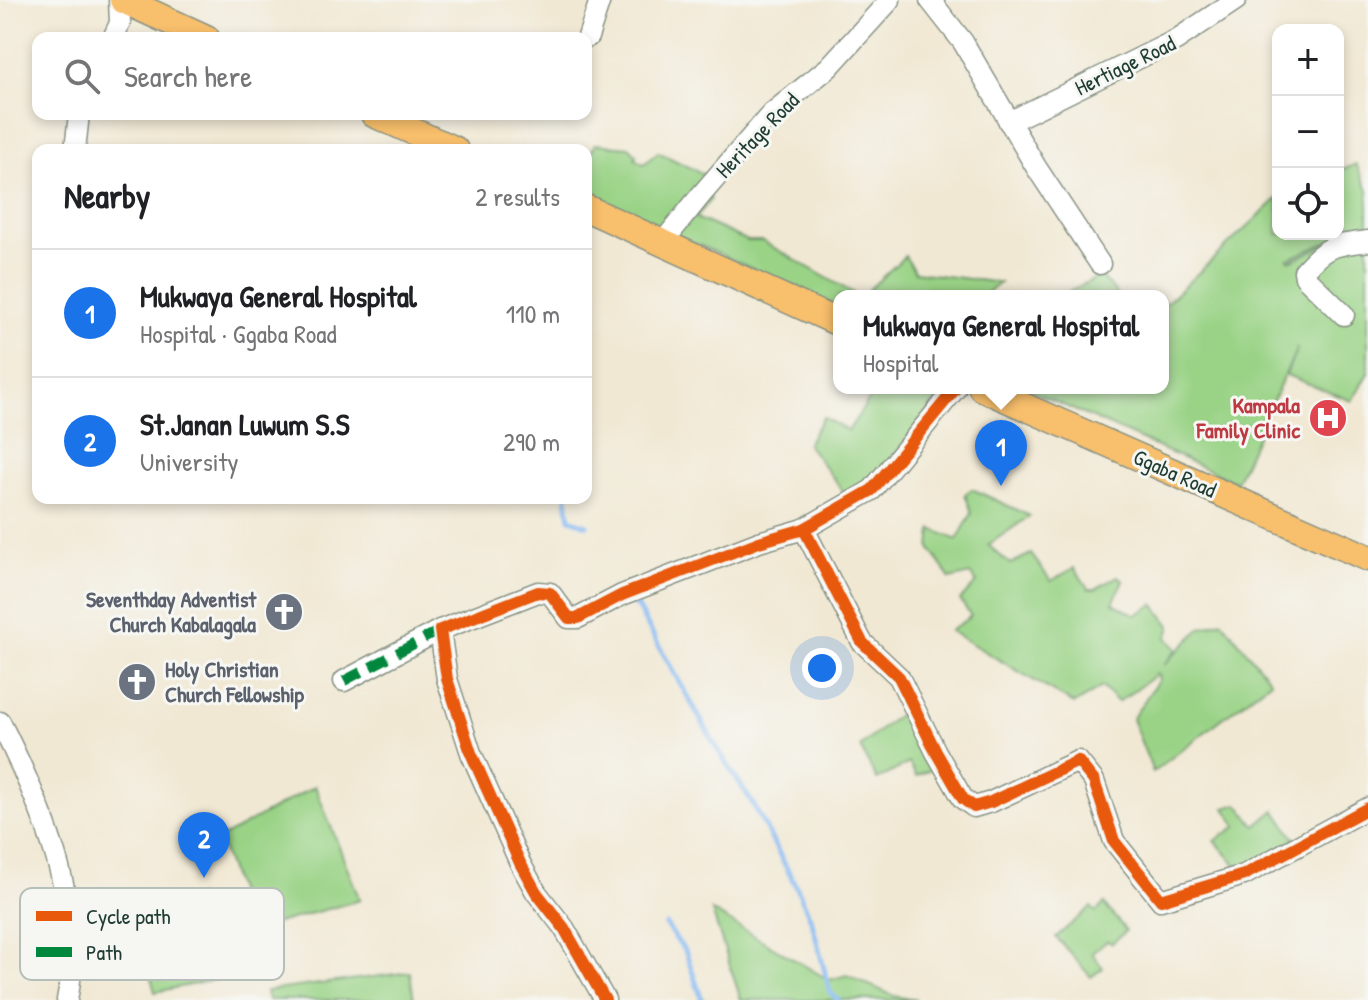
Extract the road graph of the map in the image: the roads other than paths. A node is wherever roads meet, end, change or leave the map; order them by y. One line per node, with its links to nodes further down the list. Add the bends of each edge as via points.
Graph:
1 (123, 0): 6 (street); 7 (main road)
2 (600, 0): 8 (street)
3 (890, 0): 16 (street, Heritage Road, via 843,54 771,114)
4 (930, 0): 11 (street, via 952,25)
5 (1236, 0): 11 (street, Hertiage Road, via 1176,40)
6 (116, 32)
7 (193, 32)
8 (590, 32)
9 (78, 120): 12 (street)
10 (388, 120): 13 (main road)
11 (1009, 122): 17 (street)
12 (76, 144)
13 (442, 144)
14 (592, 211): 16 (main road)
15 (1368, 241): 18 (street, via 1327,248 1304,271)
16 (663, 242): 19 (main road)
17 (1100, 264)
18 (1344, 315)
19 (833, 320)
20 (951, 394): 22 (street, via 872,490)
21 (996, 394): 23 (main road, Ggaba Road)
22 (804, 529): 24 (street, via 636,590 578,618 569,618 550,593 538,592); 27 (street, via 862,642 899,677 963,799 974,807 991,802 1078,761 1094,781 1114,841 1161,900 1244,875)
23 (1368, 558)
24 (440, 630): 25 (street); 31 (street, via 447,679 471,753 520,863)
25 (344, 681)
26 (0, 722): 28 (street, via 41,818)
27 (1368, 808)
28 (63, 888)
29 (71, 980): 30 (street)
30 (67, 1000)
31 (605, 1000)

